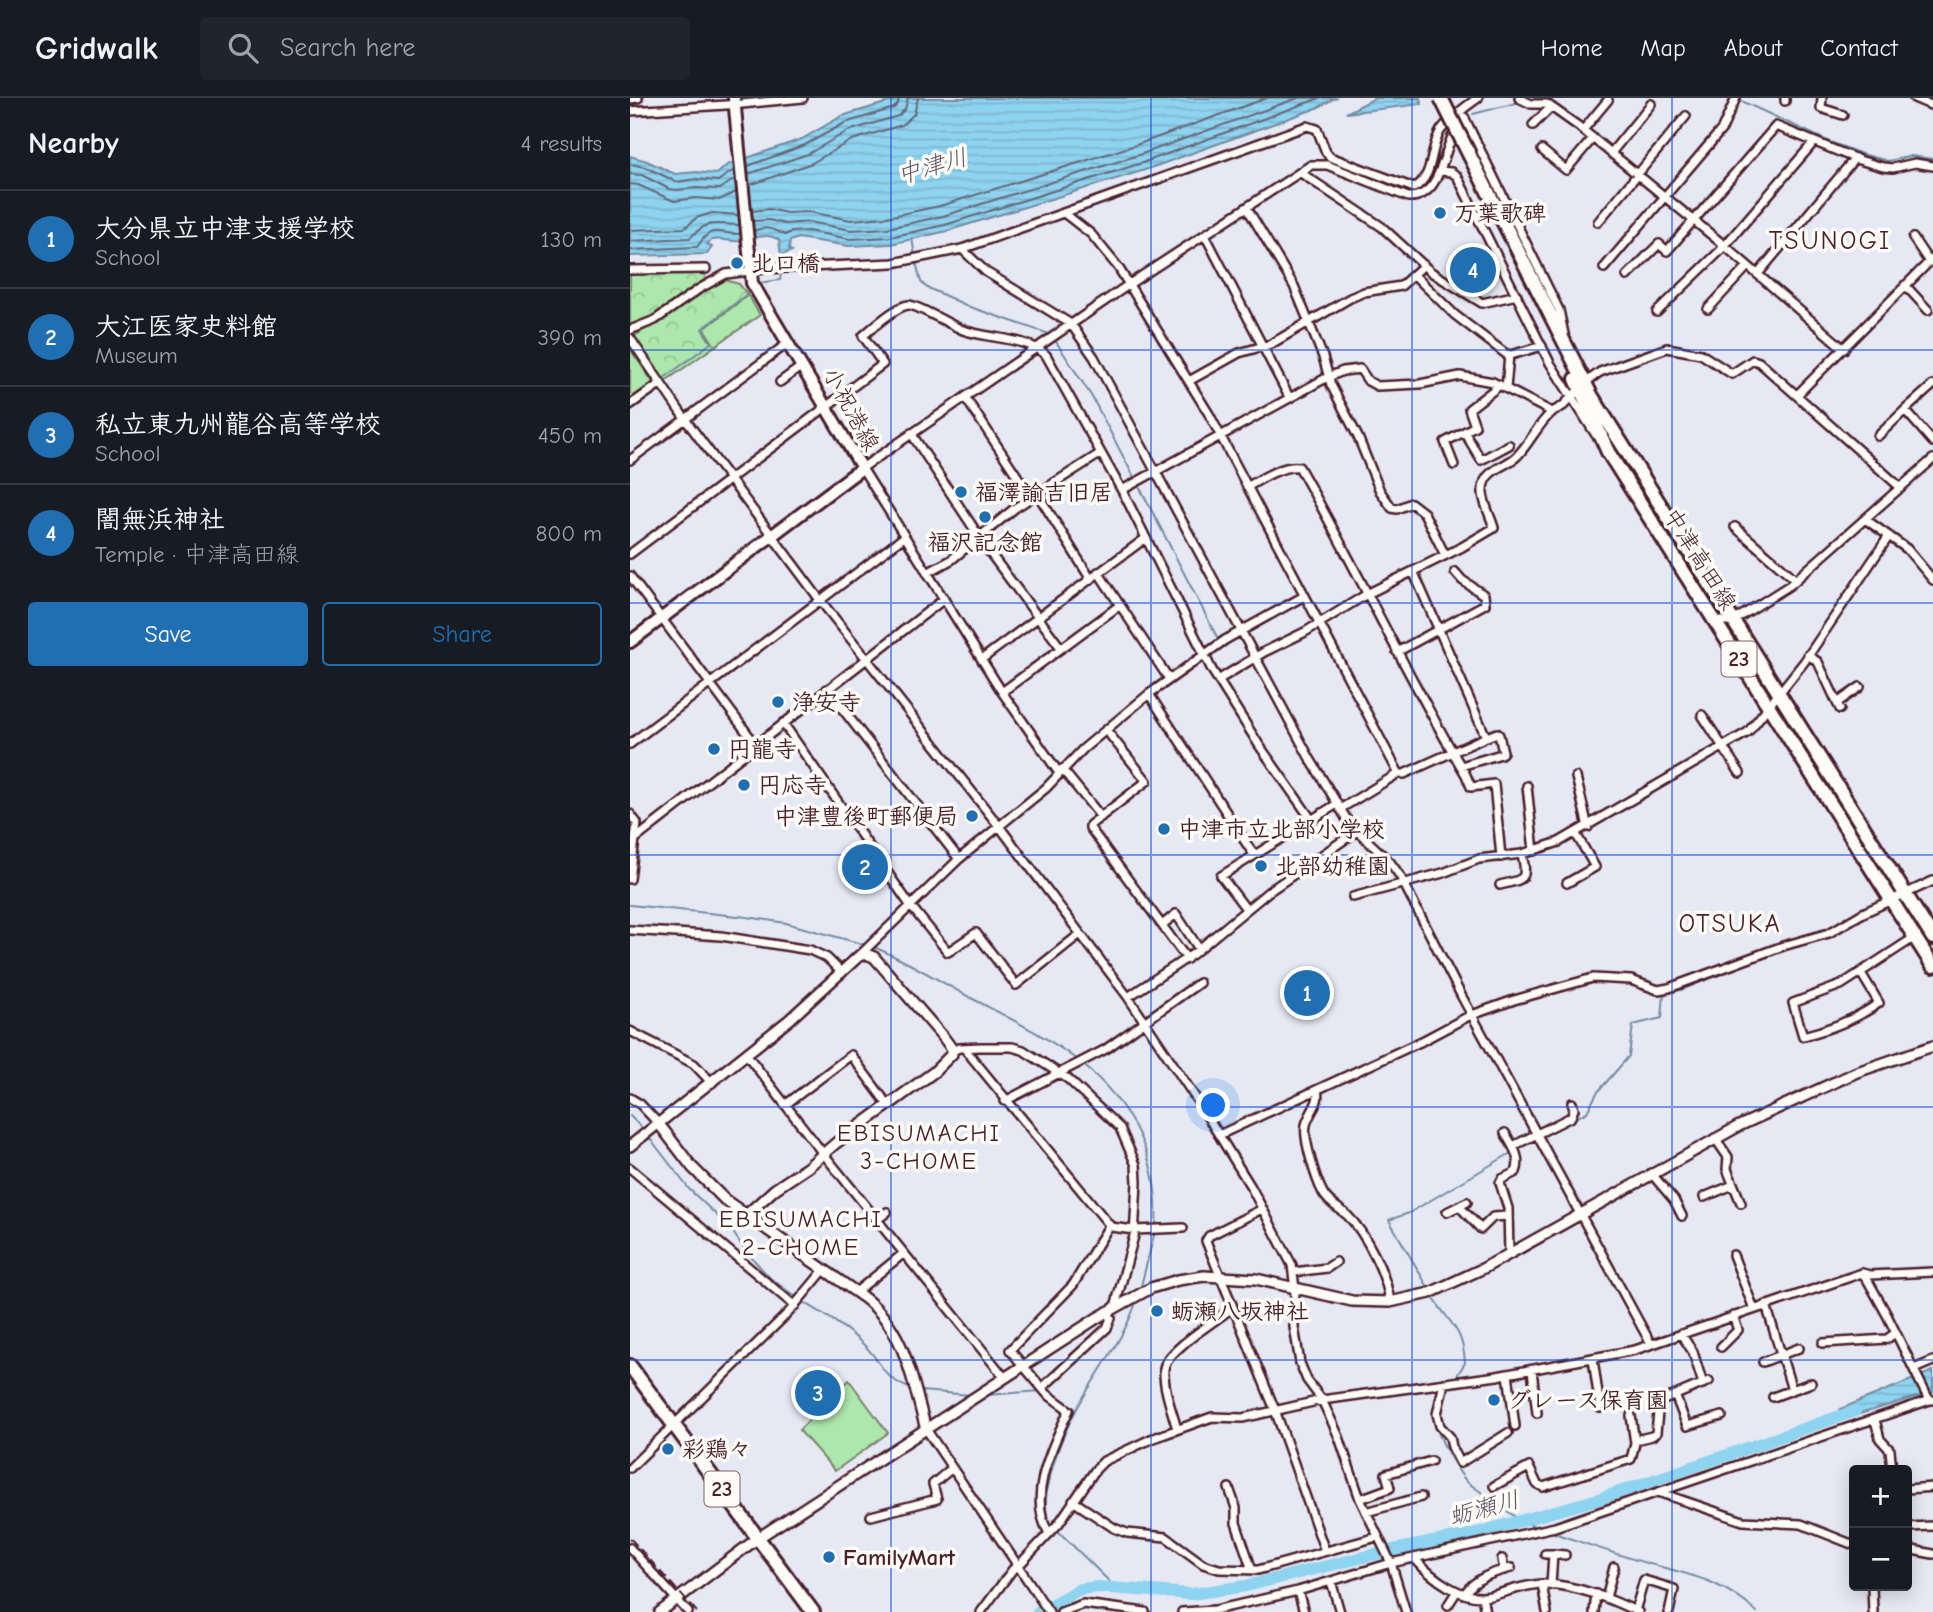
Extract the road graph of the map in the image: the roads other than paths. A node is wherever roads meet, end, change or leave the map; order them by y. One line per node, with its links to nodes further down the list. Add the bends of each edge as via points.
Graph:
1 (638, 98): 9 (street)
2 (803, 98): 11 (street)
3 (1441, 98): 60 (main road, 中津高田線 / 23, bridge)
4 (1479, 98): 15 (street)
5 (1519, 98): 14 (street)
6 (1737, 98): 31 (street, via 1722,129)
7 (1822, 98): 17 (street, via 1821,108)
8 (1914, 98): 13 (street)
9 (630, 99)
10 (1608, 100): 21 (street)
11 (735, 104): 16 (street); 46 (main road, 小祝港線)
12 (1651, 104): 25 (street)
13 (1933, 106)
14 (1551, 107): 20 (street); 21 (street)
15 (1460, 110): 19 (street); 33 (street, via 1440,133 1426,176 1413,188 1331,157 1317,128 1309,125)
16 (630, 111)
17 (1843, 115)
18 (1686, 116): 30 (street)
19 (1465, 118): 28 (street, via 1453,134); 60 (street, via 1559,310)
20 (1534, 125)
21 (1583, 130): 22 (street)
22 (1593, 138): 24 (street, via 1566,170); 25 (street)
23 (1814, 142): 26 (street); 34 (street, via 1776,125); 38 (street)
24 (1542, 150)
25 (1611, 153): 30 (street)
26 (1855, 158): 27 (street, via 1885,167); 47 (street)
27 (1933, 166)
28 (1440, 171): 29 (street, via 1429,189 1412,197 1321,164); 52 (street, via 1458,178)
29 (1301, 173): 32 (street); 41 (street, via 1382,227)
30 (1638, 175): 31 (street); 35 (street)
31 (1665, 197): 34 (street); 43 (street)
32 (1247, 208): 36 (street); 56 (street, via 1288,276)
33 (1064, 213): 39 (street); 50 (street, via 1091,234)
34 (1694, 220): 38 (street); 49 (street, via 1667,251 1659,244)
35 (1598, 222)
36 (1205, 235): 50 (street); 63 (street)
37 (1913, 238): 40 (street)
38 (1725, 246): 42 (street); 55 (street)
39 (962, 249): 46 (street, via 893,263); 57 (street, via 986,272)
40 (1931, 260): 51 (street)
41 (1424, 265): 48 (street); 52 (street, via 1482,303)
42 (1748, 266): 47 (street); 53 (street)
43 (1604, 268)
44 (706, 269): 45 (street)
45 (630, 270)
46 (750, 270): 58 (street, via 722,275 655,320); 61 (main road, 小祝港線, via 756,293)
47 (1758, 274): 65 (street)
48 (1414, 275): 56 (street, via 1395,288 1350,298); 66 (street, via 1464,323)
49 (1627, 276)
50 (1129, 285): 57 (street); 69 (street)
51 (1905, 285): 54 (street); 65 (street)
52 (1517, 295): 62 (street)
53 (1708, 309)
54 (1928, 310)
55 (1657, 312)
56 (1308, 322): 63 (street); 68 (street)
57 (1071, 325): 64 (street); 94 (street, via 1094,357)
58 (630, 330)
59 (630, 338): 71 (street)
60 (1563, 342): 74 (main road, 中津高田線 / 23)
61 (788, 343): 67 (main road, 小祝港線); 82 (street)
62 (1542, 346): 66 (street); 74 (street)
63 (1264, 347): 69 (street, via 1239,353); 77 (street)
64 (1037, 348): 76 (street); 79 (street, via 961,330 907,305 863,336 883,364); 89 (street, via 1046,355)
65 (1844, 349): 75 (street)
66 (1509, 355): 73 (street)
67 (802, 366): 70 (street); 79 (main road, 小祝港線)
68 (1328, 377): 73 (street, via 1360,369 1377,386 1461,376); 77 (street); 108 (street, via 1389,506 1397,509 1411,503 1420,509)
69 (1189, 381): 85 (street)
70 (780, 382)
71 (661, 383): 78 (street); 82 (street)
72 (1933, 385): 80 (street)
73 (1503, 386): 81 (street); 84 (street, via 1470,408 1476,425)
74 (1578, 390): 75 (street, via 1604,370 1670,347 1702,354 1732,374 1757,360); 81 (street); 124 (main road, 中津高田線 / 23, via 1608,452); 125 (main road, 中津高田線 / 23)
75 (1798, 394): 97 (street)
76 (965, 397): 83 (street); 99 (street)
77 (1289, 397): 85 (street)
78 (630, 405)
79 (826, 408): 93 (main road, 小祝港線); 95 (street)
80 (1905, 410): 86 (street); 87 (street)
81 (1552, 412): 108 (street, via 1519,454 1485,480 1483,497 1494,528)
82 (685, 419): 91 (street); 95 (street)
83 (911, 433): 93 (street); 105 (street)
84 (1465, 433): 88 (street, via 1481,460); 92 (street, via 1444,444)
85 (1221, 436): 94 (street); 96 (street)
86 (1878, 436)
87 (1933, 442)
88 (1509, 445)
89 (1101, 453): 98 (street); 99 (street)
90 (1933, 459): 97 (street)
91 (630, 460)
92 (1454, 464)
93 (862, 468): 102 (main road, 小祝港線); 104 (street)
94 (1156, 473): 98 (street); 128 (street)
95 (731, 479): 102 (street); 107 (street)
96 (1247, 487): 117 (street, via 1283,469 1299,467); 118 (street)
97 (1901, 488): 100 (street)
98 (1122, 490): 106 (street)
99 (1034, 495): 105 (street); 114 (street)
100 (1865, 519): 103 (street); 115 (street)
101 (1735, 527): 115 (street)
102 (771, 535): 120 (street); 123 (main road, 小祝港線)
103 (1889, 536): 116 (street, via 1908,550); 133 (street)
104 (904, 537): 112 (street); 120 (street)
105 (979, 537): 112 (street); 122 (street)
106 (1146, 538): 110 (street); 132 (street)
107 (630, 554)
108 (1445, 555): 109 (street)
109 (1413, 571): 117 (street); 127 (street)
110 (1098, 572): 114 (street); 121 (street)
111 (1455, 572): 127 (street, via 1484,595 1486,602)
112 (927, 573): 119 (street)
113 (630, 576): 123 (street)
114 (1090, 578): 122 (street)
115 (1796, 580): 125 (street)
116 (1933, 580)
117 (1367, 594): 126 (street); 131 (street)
118 (1304, 596): 126 (street); 128 (street)
119 (944, 599): 135 (street); 136 (street)
120 (820, 600): 136 (street); 139 (street)
121 (1120, 605): 130 (street); 137 (street)
122 (1038, 615): 130 (street); 135 (street)
123 (661, 619): 129 (main road, 小祝港線); 139 (street)
124 (1714, 621): 125 (street); 145 (main road, 中津高田線 / 23)
125 (1733, 621): 144 (main road, 中津高田線 / 23)
126 (1318, 622): 134 (street); 156 (street)
127 (1439, 630): 131 (street); 149 (street)
128 (1241, 631): 132 (street); 134 (street)
129 (630, 642)
130 (1061, 648): 142 (street)
131 (1398, 652): 153 (street)
132 (1204, 655): 137 (street); 138 (street)
133 (1808, 655): 140 (street, via 1818,662 1839,706); 144 (street)
134 (1254, 658): 138 (street); 160 (street)
135 (982, 659): 142 (street)
136 (867, 660): 141 (street); 164 (street)
137 (1169, 679): 143 (street)
138 (1218, 680): 163 (street)
139 (709, 685): 150 (street); 151 (street)
140 (1860, 687)
141 (827, 689): 147 (street); 173 (street)
142 (1002, 692): 155 (street)
143 (1149, 694): 148 (street); 171 (street)
144 (1780, 695): 145 (street); 179 (main road, 中津高田線 / 23)
145 (1769, 708): 152 (street, via 1748,733); 181 (main road, 中津高田線 / 23)
146 (1702, 715): 152 (street)
147 (783, 723): 151 (street); 182 (street)
148 (1106, 730): 155 (street); 162 (street, via 1147,781)
149 (1486, 737): 153 (street); 154 (street, via 1497,733 1503,752)
150 (630, 744)
151 (756, 745): 168 (street)
152 (1722, 746): 157 (street); 165 (street)
153 (1452, 752): 154 (street); 156 (street, via 1404,774)
154 (1461, 766): 172 (street, via 1471,787 1494,784)
155 (1060, 771): 162 (street); 164 (street)
156 (1399, 772): 160 (street)
157 (1740, 773)
158 (1576, 776): 165 (street)
159 (1527, 786): 169 (street)
160 (1339, 807): 163 (street); 166 (street)
161 (630, 814): 168 (street, via 637,823)
162 (1101, 817): 184 (street, via 1090,828)
163 (1311, 819): 171 (street)
164 (999, 826): 173 (street); 186 (street)
165 (1588, 827): 167 (street)
166 (1357, 831): 177 (street, via 1390,862); 183 (street)
167 (1576, 834): 169 (street); 176 (street, via 1595,867)
168 (633, 841): 174 (street)
169 (1534, 851): 170 (street)
170 (1522, 854): 172 (street); 178 (street, via 1524,877)
171 (1254, 855): 183 (street, via 1221,876)
172 (1502, 857): 177 (street, via 1474,860)
173 (959, 859): 182 (street)
174 (630, 879)
175 (1933, 881): 179 (street)
176 (1567, 883)
177 (1404, 884): 180 (street); 197 (street)
178 (1500, 885)
179 (1905, 893): 181 (street); 188 (main road, 中津高田線 / 23)
180 (1353, 897)
181 (1891, 899): 187 (main road, 中津高田線 / 23); 197 (street, via 1818,938 1783,946 1670,988 1658,990 1631,980 1593,978)
182 (910, 905): 186 (street, via 948,952 976,933 1016,985); 190 (street)
183 (1246, 909): 189 (street)
184 (1162, 925): 189 (street, via 1176,915); 191 (street)
185 (630, 930): 194 (street, via 722,936 806,950 827,958)
186 (1080, 934): 196 (street)
187 (1915, 937): 192 (main road, 中津高田線 / 23); 193 (street)
188 (1933, 938)
189 (1199, 949): 191 (street)
190 (857, 958): 194 (street); 202 (street, via 868,954 880,961)
191 (1186, 958): 196 (street)
192 (1933, 966)
193 (1860, 972): 193 (street, via 1841,985 1793,1003 1803,1036 1835,1028 1879,1003)
194 (842, 973): 203 (street)
195 (1199, 984): 198 (street)
196 (1128, 997): 198 (street)
197 (1472, 1014): 206 (street); 214 (street)
198 (1145, 1023): 204 (street, via 1095,1056); 215 (street)
199 (630, 1031): 205 (street, via 694,1064)
200 (1933, 1046): 216 (street, via 1823,1087)
201 (964, 1048): 202 (street); 204 (street, via 1018,1048); 208 (street)
202 (952, 1051): 211 (street, via 940,1067)
203 (747, 1055): 205 (street); 210 (street)
204 (1058, 1073): 208 (street); 237 (street, via 1113,1120 1124,1136 1137,1171)
205 (712, 1083): 212 (street)
206 (1317, 1090): 215 (street); 249 (street, via 1306,1139 1323,1193 1349,1217 1373,1253)
207 (630, 1098): 212 (street)
208 (1005, 1101): 235 (street)
209 (1572, 1103): 214 (street, via 1571,1117)
210 (785, 1105): 211 (street, via 851,1055); 219 (street)
211 (888, 1105): 219 (street)
212 (659, 1124): 217 (street); 231 (street, via 708,1184)
213 (1504, 1133): 218 (street)
214 (1536, 1133): 218 (street); 230 (street)
215 (1219, 1135): 227 (street)
216 (1716, 1138): 221 (street); 222 (street, via 1730,1160 1727,1169)
217 (630, 1146)
218 (1513, 1146): 232 (street, via 1517,1169 1500,1183)
219 (824, 1154): 231 (street); 234 (street)
220 (630, 1168): 250 (street)
221 (1651, 1173): 230 (street); 233 (street)
222 (1733, 1185): 223 (street); 225 (street)
223 (1704, 1197)
224 (1467, 1202): 226 (street)
225 (1741, 1203)
226 (1459, 1206): 229 (street); 232 (street, via 1481,1229 1493,1217)
227 (1262, 1209): 243 (street); 246 (street, via 1207,1238)
228 (887, 1212): 234 (street)
229 (1447, 1212)
230 (1580, 1213): 239 (street); 259 (street)
231 (746, 1215): 242 (street)
232 (1508, 1216): 239 (street)
233 (1682, 1216)
234 (877, 1220): 238 (street)
235 (1109, 1226): 237 (street); 267 (street, via 1083,1273 1010,1350)
236 (1183, 1228): 237 (street)
237 (1135, 1230): 253 (street)
238 (904, 1253): 248 (street); 271 (street)
239 (1509, 1254): 249 (street, via 1437,1290)
240 (1732, 1255): 254 (street)
241 (1336, 1262): 243 (street, via 1326,1268)
242 (824, 1270): 248 (street); 250 (street)
243 (1294, 1272): 247 (street)
244 (1933, 1272): 245 (street)
245 (1862, 1273): 251 (street); 256 (street)
246 (1219, 1276): 247 (street); 252 (street); 253 (street, via 1166,1283)
247 (1295, 1289): 249 (street, via 1343,1300); 279 (street, via 1300,1363)
248 (856, 1292): 288 (street, via 882,1312 896,1332)
249 (1391, 1301)
250 (796, 1305): 286 (street)
251 (1766, 1305): 254 (street); 262 (street)
252 (1233, 1307): 281 (street); 289 (street, via 1165,1363)
253 (1111, 1309): 267 (street); 274 (street, via 1107,1328)
254 (1754, 1309): 255 (street)
255 (1733, 1316): 257 (street); 260 (street, via 1738,1330)
256 (1895, 1333): 258 (street, via 1888,1339); 268 (street)
257 (1681, 1334): 259 (street); 276 (street, via 1706,1383)
258 (1823, 1343)
259 (1651, 1344): 263 (street)
260 (1721, 1347)
261 (1799, 1348): 262 (street)
262 (1783, 1354): 265 (street); 275 (street)
263 (1593, 1359): 269 (street); 280 (street)
264 (1933, 1361): 268 (street)
265 (1763, 1362)
266 (630, 1366): 286 (main road, 23)
267 (1023, 1366): 271 (street); 274 (street)
268 (1914, 1368): 278 (street)
269 (1531, 1370): 270 (street); 282 (street)
270 (1508, 1374): 272 (street); 287 (street)
271 (1005, 1378): 288 (street)
272 (1444, 1382): 279 (street); 290 (street, via 1437,1414 1460,1463)
273 (1811, 1383): 275 (street)
274 (1044, 1390): 308 (street, via 1069,1410 1042,1484 1040,1511)
275 (1793, 1390): 277 (street)
276 (1675, 1395): 284 (street, via 1687,1426); 291 (street, via 1659,1402 1655,1434)
277 (1773, 1397)
278 (1930, 1399): 285 (street)
279 (1322, 1400): 281 (street); 302 (street)
280 (1600, 1408)
281 (1275, 1410): 289 (street, via 1243,1418 1212,1417); 314 (street)
282 (1537, 1413)
283 (1631, 1416): 291 (street)
284 (1722, 1416)
285 (1874, 1420): 293 (street, via 1880,1439 1890,1450); 300 (street)
286 (674, 1424): 294 (street); 309 (main road, 23)
287 (1515, 1426)
288 (926, 1429): 295 (street); 309 (street)
289 (1177, 1429): 303 (street, via 1104,1461)
290 (1508, 1433)
291 (1635, 1440): 296 (street, via 1631,1459 1543,1487 1529,1467)
292 (1431, 1461): 302 (street, via 1386,1474 1390,1488)
293 (1892, 1465)
294 (630, 1468)
295 (952, 1468): 305 (street, via 933,1484 937,1499); 320 (street)
296 (1494, 1486)
297 (1933, 1487): 299 (street)
298 (1229, 1488): 322 (street)
299 (1912, 1489)
300 (1661, 1493): 311 (street, via 1743,1521 1801,1524); 317 (street, via 1555,1527)
301 (1421, 1497): 304 (street)
302 (1360, 1499): 304 (street)
303 (1073, 1501): 308 (street); 322 (street, via 1127,1533 1167,1537 1203,1564)
304 (1366, 1512): 310 (street)
305 (871, 1516)
306 (1933, 1526): 307 (street)
307 (1912, 1527)
308 (1050, 1532): 320 (street)
309 (758, 1538): 332 (street); 339 (main road, 23)
310 (1378, 1538): 314 (street); 319 (street)
311 (1849, 1543)
312 (630, 1548): 332 (street)
313 (1912, 1550): 315 (street)
314 (1325, 1551): 322 (street)
315 (1933, 1554)
316 (1565, 1555): 325 (street, via 1549,1554)
317 (1415, 1559): 319 (street); 328 (street)
318 (1502, 1559): 328 (street, via 1507,1569 1485,1575)
319 (1390, 1562): 323 (street); 347 (street)
320 (1017, 1567): 340 (street); 341 (street)
321 (1614, 1567): 331 (street)
322 (1252, 1570)
323 (1331, 1581): 326 (street); 346 (street)
324 (1542, 1584): 325 (street); 330 (street); 349 (street)
325 (1552, 1585): 329 (street)
326 (1298, 1591): 335 (street); 345 (street)
327 (1872, 1591): 352 (street)
328 (1460, 1592): 330 (street); 333 (street)
329 (1596, 1594): 331 (street); 350 (street)
330 (1482, 1597): 348 (street)
331 (1606, 1598): 336 (street)
332 (676, 1600): 337 (street); 338 (street)
333 (1448, 1605)
334 (1117, 1610): 342 (street, via 1083,1604); 343 (street)
335 (1215, 1611): 344 (street)
336 (1636, 1611): 351 (street, via 1644,1580 1674,1589)
337 (660, 1612)
338 (688, 1612)
339 (813, 1612)
340 (981, 1612)
341 (1049, 1612)
342 (1061, 1612)
343 (1145, 1612)
344 (1182, 1612)
345 (1304, 1612)
346 (1340, 1612)
347 (1406, 1612)
348 (1485, 1612)
349 (1547, 1612)
350 (1594, 1612)
351 (1669, 1612)
352 (1873, 1612)

